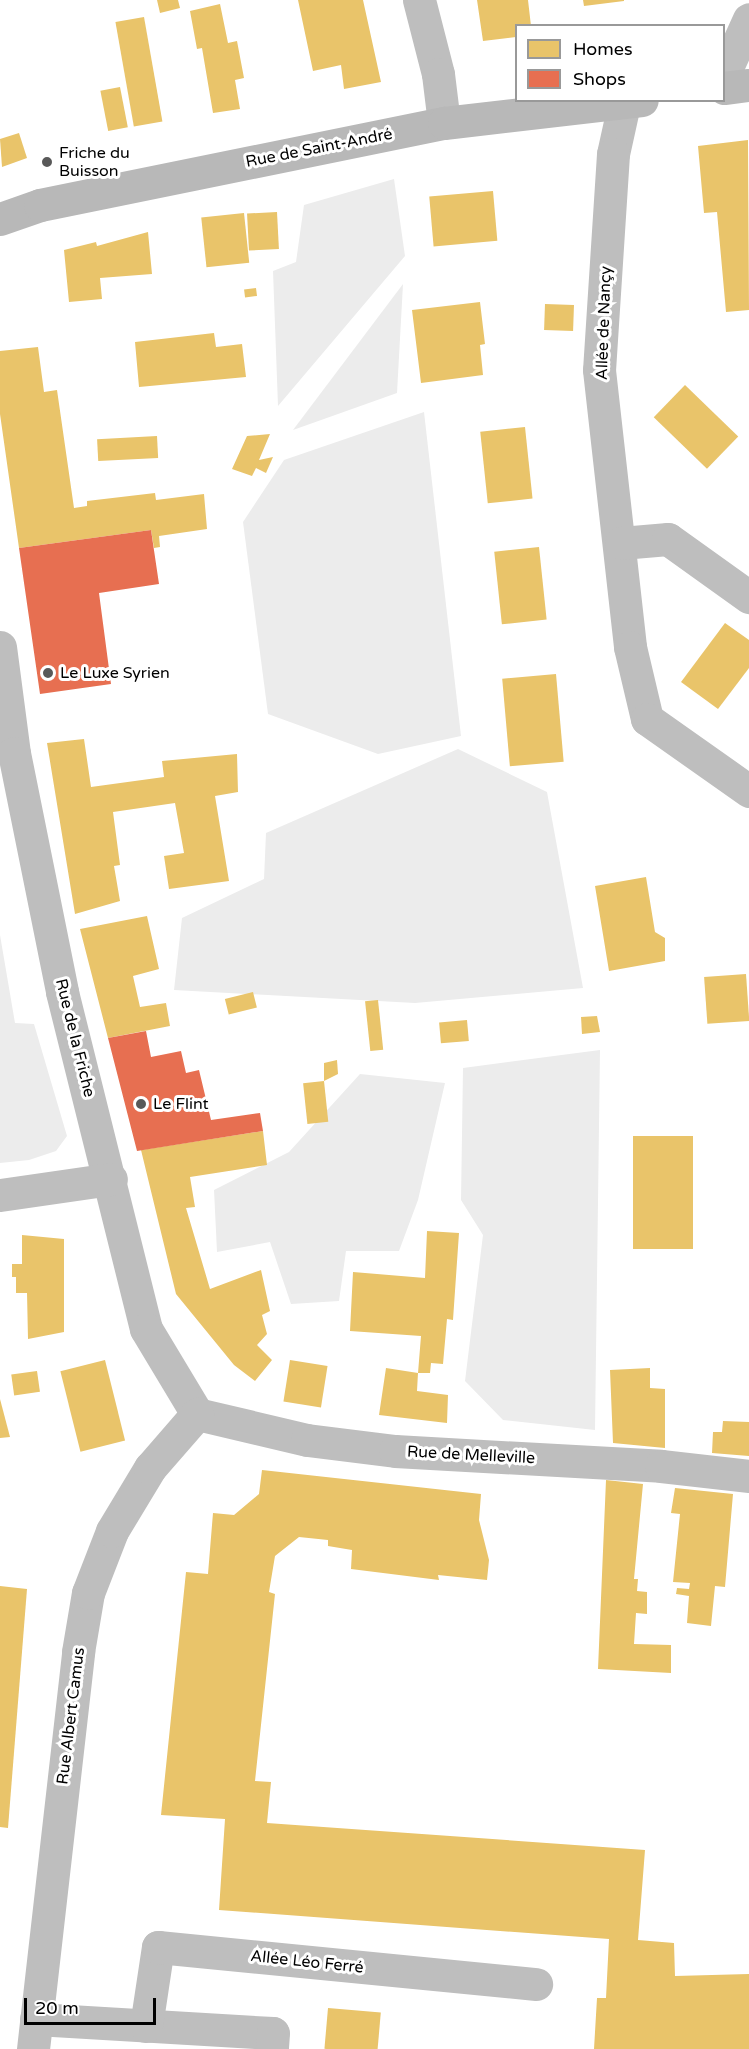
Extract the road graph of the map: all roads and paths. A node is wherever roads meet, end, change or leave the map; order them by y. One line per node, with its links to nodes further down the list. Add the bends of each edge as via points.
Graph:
1 (419, 0): 7 (street, via 438,74)
2 (749, 19): 3 (street)
3 (725, 70)
4 (749, 85): 5 (main road)
5 (725, 88)
6 (633, 102): 7 (main road, Rue de Saint-André); 9 (street, Allée de Nançy, via 613,154 599,370)
7 (444, 123): 8 (main road, Rue de Saint-André, via 40,205)
8 (0, 219)
9 (621, 543): 10 (street, via 668,539); 12 (street, Allée de Nançy, via 630,647 647,719)
10 (749, 597)
11 (0, 647): 13 (street, Rue de la Friche, via 14,753 62,992)
12 (749, 791)
13 (111, 1179): 14 (street); 15 (street, Rue de la Friche, via 146,1329)
14 (0, 1196)
15 (197, 1414): 16 (street, Rue de Melleville, via 307,1440 396,1451 661,1466); 19 (street, Rue Albert Camus, via 150,1468 112,1531 88,1593)
16 (749, 1476)
17 (536, 1984): 18 (street, Allée Léo Ferré, via 158,1947)
18 (146, 2026): 19 (street); 20 (street, via 273,2033)
19 (34, 2034)
20 (272, 2049)

